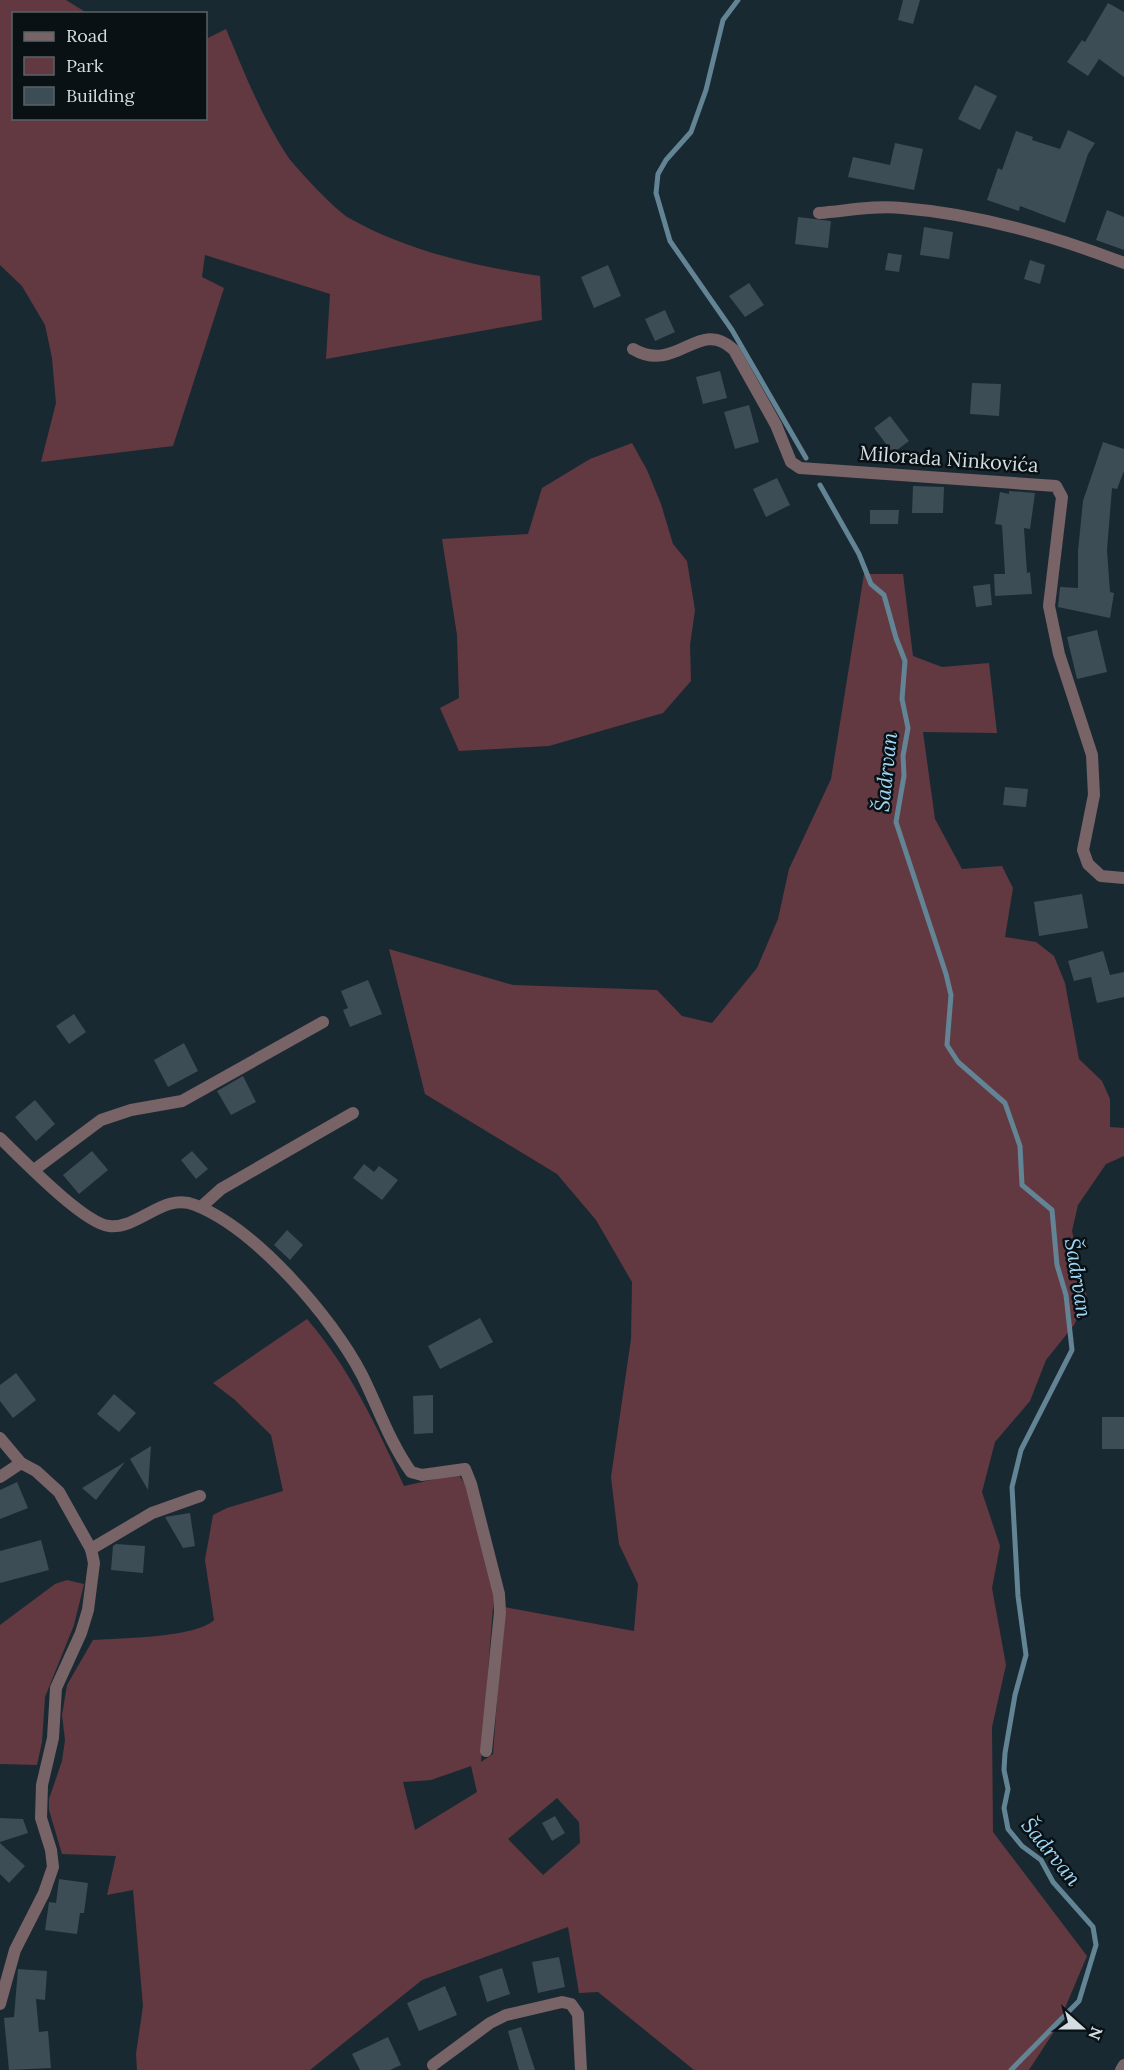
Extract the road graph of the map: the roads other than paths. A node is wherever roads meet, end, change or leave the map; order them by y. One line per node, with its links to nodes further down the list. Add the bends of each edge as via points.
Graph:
1 (819, 213): 2 (street, via 900,207 944,213 1028,231)
2 (1124, 263)
3 (633, 349): 4 (street, Milorada Ninkovića, via 656,358 705,339 726,342 776,425 790,462 800,468 1017,482 1060,489 1049,606 1059,654 1092,755 1094,795 1083,850 1088,864 1101,876)
4 (1124, 878)
5 (323, 1022): 8 (street, via 182,1101 101,1120)
6 (353, 1113): 9 (street, via 221,1189)
7 (0, 1138): 8 (street)
8 (34, 1170): 9 (street, via 90,1218 107,1226 132,1221 165,1205 192,1203)
9 (201, 1207): 15 (street, via 231,1223 262,1250 336,1333 411,1472 422,1475 465,1469 499,1594)
10 (0, 1438): 11 (street)
11 (21, 1463): 12 (street); 14 (street, via 59,1492)
12 (0, 1477)
13 (200, 1496): 14 (street, via 152,1513)
14 (91, 1549): 16 (street, via 94,1563 88,1610 56,1688 53,1738 42,1785 41,1818 53,1866 15,1950)
15 (486, 1751)
16 (0, 2004)
17 (433, 2065): 19 (street, via 506,2015 562,2002 571,2004 578,2014)
18 (1124, 2065): 20 (street)
19 (581, 2070)
20 (1121, 2070)

